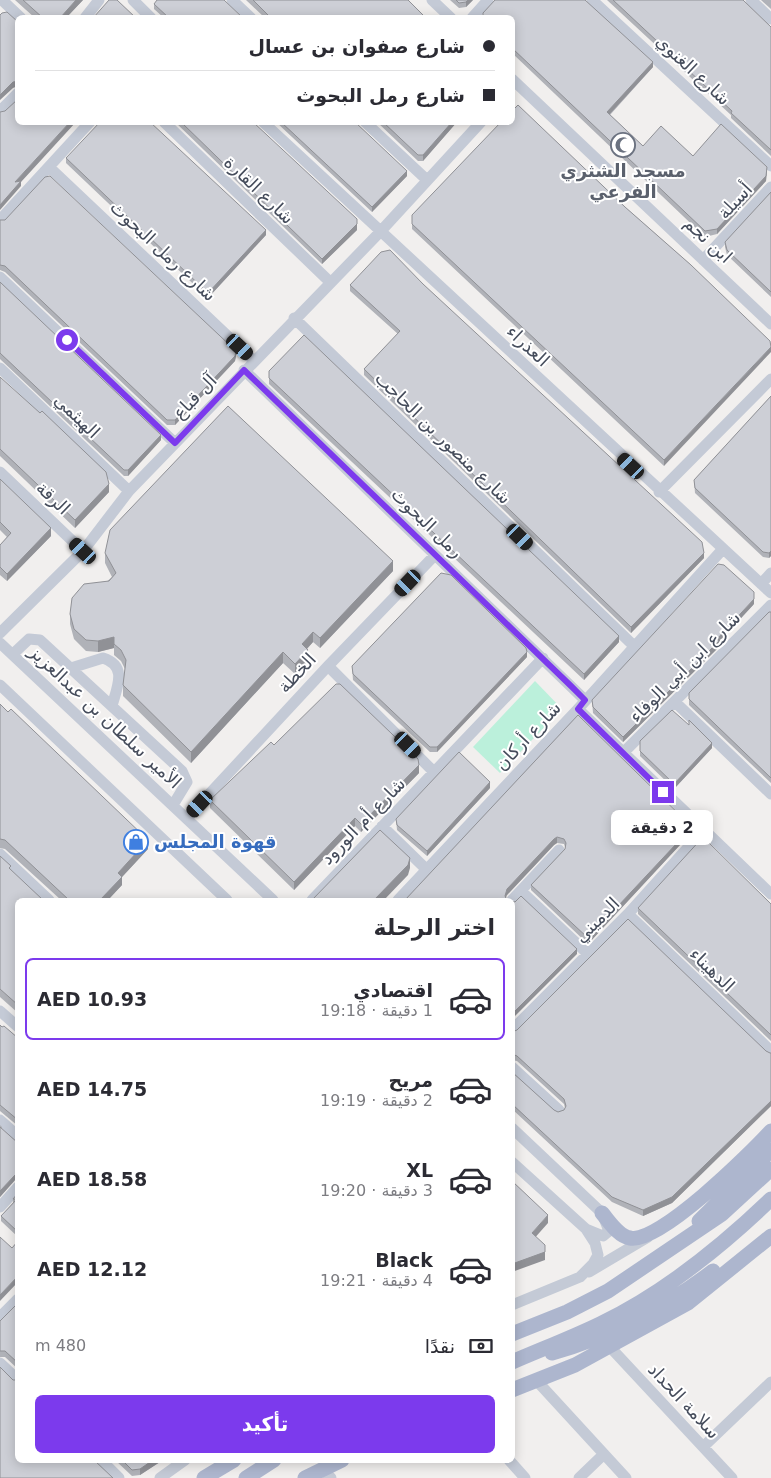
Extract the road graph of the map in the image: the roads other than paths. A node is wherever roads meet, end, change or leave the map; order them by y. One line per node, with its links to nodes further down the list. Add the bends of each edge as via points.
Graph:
1 (99, 0): 10 (street)
2 (133, 0): 11 (street)
3 (232, 0): 12 (street)
4 (432, 0): 13 (street)
5 (488, 0): 14 (street)
6 (592, 0): 24 (street, شارع الغنوي)
7 (751, 0): 15 (street)
8 (2, 4): 9 (street)
9 (17, 15)
10 (86, 15)
11 (148, 15)
12 (248, 15)
13 (448, 15)
14 (475, 15)
15 (771, 19)
16 (515, 85): 30 (street, ابن نجم)
17 (15, 96): 18 (street)
18 (0, 111)
19 (87, 125): 25 (street)
20 (167, 125): 32 (street, شارع القارة)
21 (266, 125): 29 (street, العذراء)
22 (368, 125): 26 (street)
23 (477, 125): 26 (street, آل قباع)
24 (771, 166)
25 (48, 167): 28 (street); 35 (street, شارع رمل البحوث)
26 (427, 180): 29 (street, آل قباع)
27 (771, 187): 30 (street, أسيلة)
28 (0, 220)
29 (380, 232): 32 (street, آل قباع); 42 (street, العذراء)
30 (703, 260): 34 (street, ابن نجم)
31 (0, 276): 39 (street)
32 (330, 282): 33 (street, آل قباع)
33 (294, 318): 35 (street, آل قباع); 52 (street, شارع منصور بن الحاجب)
34 (771, 324)
35 (253, 360): 37 (street, آل قباع)
36 (0, 368): 41 (street, الهيثمي)
37 (244, 370): 39 (street, آل قباع); 45 (street, رمل البحوث)
38 (771, 378): 42 (street)
39 (175, 443): 41 (street, آل قباع)
40 (0, 472): 44 (street, الرقة)
41 (129, 491): 44 (street, آل قباع)
42 (659, 492): 43 (street, العذراء)
43 (722, 550): 47 (street, العذراء); 52 (street, شارع أركان)
44 (83, 551): 50 (street, آل قباع)
45 (435, 555): 54 (street, رمل البحوث); 55 (street, الخطة)
46 (771, 573): 47 (street)
47 (761, 584): 48 (street, العذراء)
48 (771, 593)
49 (771, 605): 58 (street, شارع ابن أبي الوفاء)
50 (0, 634)
51 (0, 643): 53 (street, الأمير سلطان بن عبدالعزيز)
52 (634, 646): 59 (street, شارع أركان)
53 (13, 654): 56 (street, via 29,639 36,638); 64 (street, الأمير سلطان بن عبدالعزيز)
54 (543, 658): 59 (street, رمل البحوث); 62 (street, شارع أم الورود)
55 (328, 666): 62 (street); 65 (street, الخطة)
56 (71, 668): 60 (street); 60 (street, via 103,658 117,666 120,675)
57 (0, 684): 74 (street)
58 (675, 702): 61 (street, شارع ابن أبي الوفاء); 63 (street)
59 (581, 705): 61 (street); 70 (street, شارع أركان)
60 (112, 706): 64 (street, via 186,775 187,782)
61 (624, 754): 67 (street)
62 (434, 772): 66 (street, شارع أم الورود)
63 (771, 794)
64 (173, 805): 65 (street, الأمير سلطان بن عبدالعزيز)
65 (187, 818): 75 (street, الأمير سلطان بن عبدالعزيز)
66 (382, 826): 70 (street); 76 (street, شارع أم الورود)
67 (703, 831): 72 (street); 79 (street, الدميني)
68 (559, 850): 71 (street)
69 (0, 854): 73 (street)
70 (426, 869): 77 (street, شارع أركان)
71 (521, 891): 78 (street); 80 (street)
72 (771, 894)
73 (47, 898)
74 (225, 898)
75 (271, 898)
76 (314, 898)
77 (400, 898)
78 (514, 898)
79 (628, 914): 80 (street, الدميني); 84 (street, الدهيناء)
80 (588, 954): 83 (street, الدميني)
81 (0, 1011): 82 (street)
82 (15, 1024)
83 (515, 1027)
84 (771, 1051)
85 (515, 1070): 86 (street)
86 (559, 1110)
87 (0, 1120): 90 (street)
88 (515, 1131): 97 (street)
89 (771, 1132): 98 (main road, via 750,1155)
90 (15, 1133)
91 (771, 1150): 103 (main road, via 704,1218)
92 (515, 1165): 100 (street)
93 (771, 1169): 103 (main road, via 722,1214)
94 (15, 1190): 96 (street)
95 (771, 1199): 110 (main road, via 678,1277 642,1301)
96 (0, 1207)
97 (602, 1213): 98 (main road, via 618,1232 629,1238 642,1238); 100 (street, via 608,1231 603,1236)
98 (678, 1216): 102 (street)
99 (771, 1226): 111 (main road, via 706,1276 627,1324 572,1348)
100 (586, 1230): 102 (street, via 598,1255)
101 (771, 1236): 108 (main road, via 688,1304)
102 (580, 1277): 105 (street)
103 (608, 1291): 107 (main road)
104 (15, 1302): 106 (street)
105 (515, 1305)
106 (0, 1317)
107 (515, 1333)
108 (610, 1347): 113 (main road); 116 (street, سلامة الحداد)
109 (0, 1363): 112 (street)
110 (515, 1363)
111 (515, 1363)
112 (15, 1377)
113 (536, 1380): 115 (main road); 117 (street)
114 (771, 1382): 116 (street)
115 (515, 1389)
116 (703, 1447): 133 (street, سلامة الحداد)
117 (604, 1454): 131 (street); 132 (street)
118 (103, 1463): 125 (street)
119 (181, 1463): 126 (street)
120 (229, 1463): 127 (main road)
121 (269, 1463): 128 (main road)
122 (339, 1463): 124 (main road)
123 (512, 1463): 130 (street)
124 (326, 1474): 129 (main road)
125 (119, 1478)
126 (160, 1478)
127 (204, 1478)
128 (246, 1478)
129 (305, 1478)
130 (525, 1478)
131 (580, 1478)
132 (626, 1478)
133 (732, 1478)

